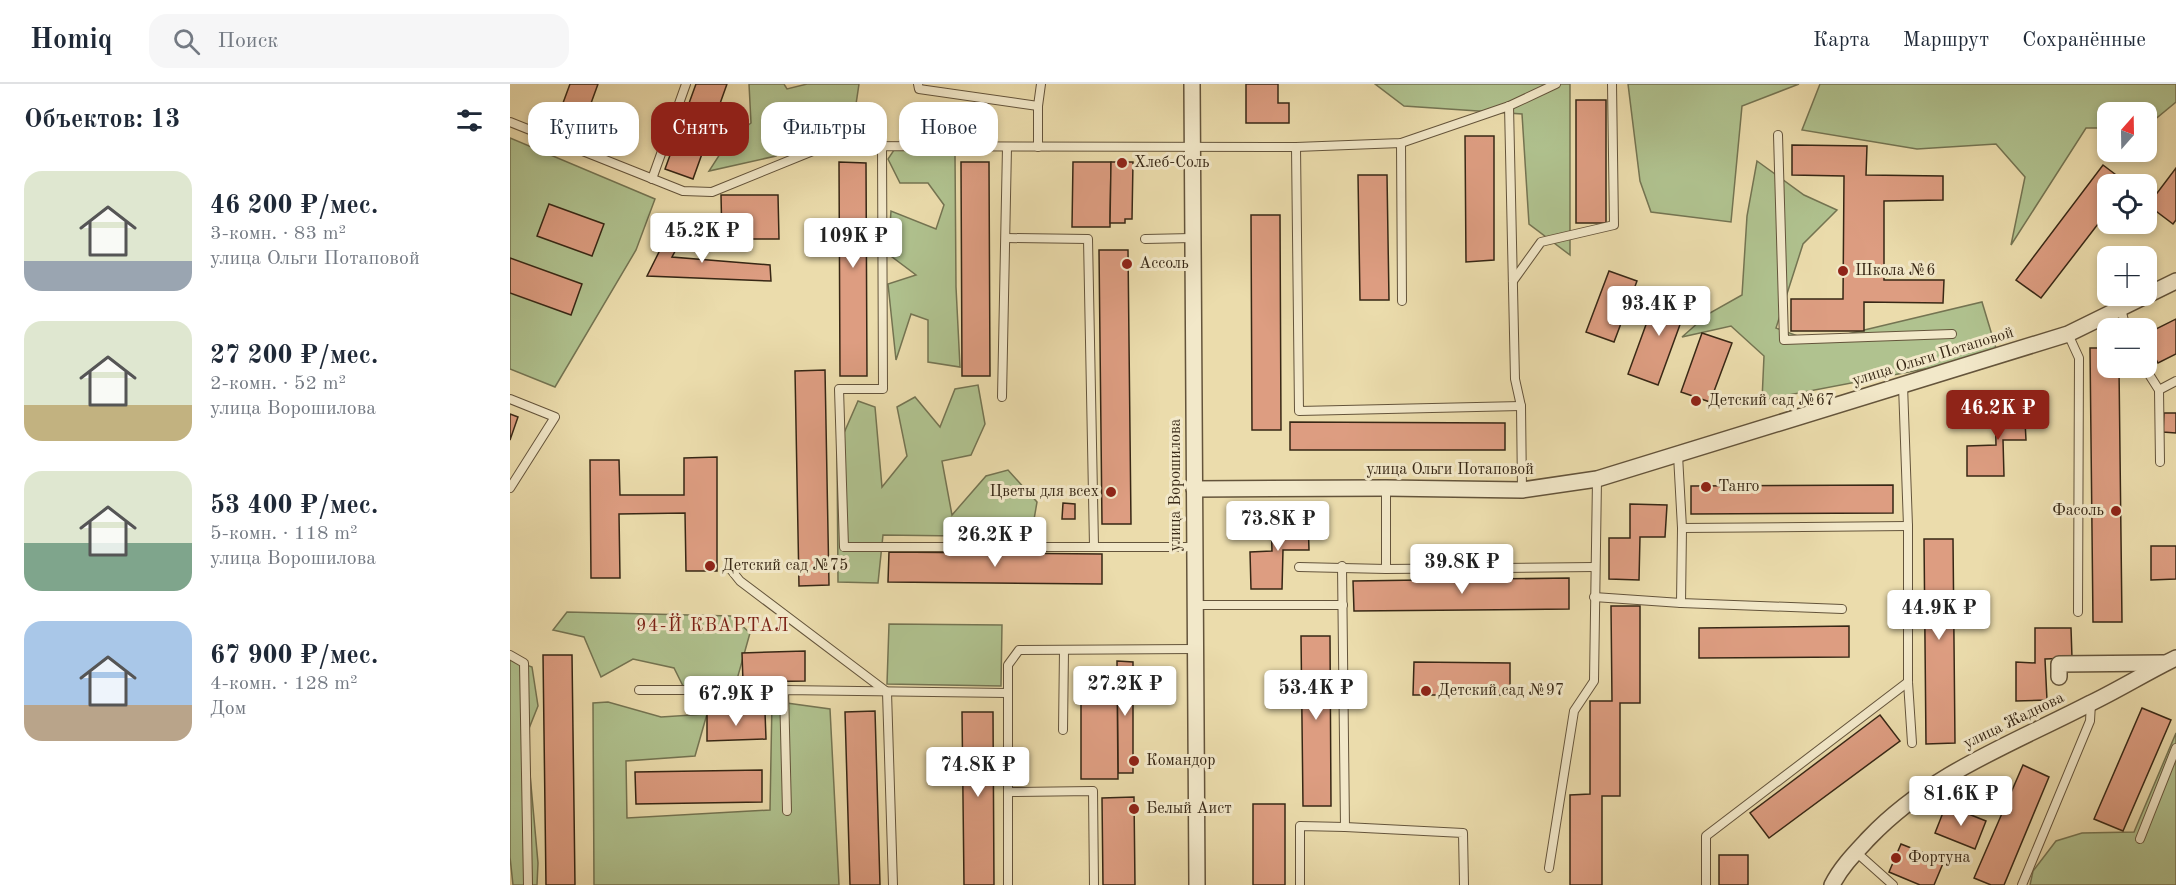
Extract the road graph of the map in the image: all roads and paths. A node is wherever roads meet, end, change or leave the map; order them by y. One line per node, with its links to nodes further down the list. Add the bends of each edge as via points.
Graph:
1 (686, 84): 19 (lane)
2 (918, 84): 7 (lane, via 919,89)
3 (1041, 84): 7 (lane)
4 (1192, 84): 15 (street, улица Ворошилова)
5 (1556, 84): 8 (lane)
6 (1612, 84): 23 (lane, via 1614,225 1541,242)
7 (1038, 106): 14 (lane)
8 (1509, 106): 11 (lane); 23 (lane)
9 (510, 122): 19 (lane)
10 (1778, 135): 28 (lane, via 1784,340)
11 (1401, 143): 16 (lane); 25 (lane)
12 (887, 146): 13 (lane)
13 (1007, 147): 14 (lane); 20 (lane)
14 (1038, 147): 15 (lane)
15 (1193, 147): 16 (lane); 21 (street, улица Ворошилова)
16 (1296, 147): 36 (lane, via 1299,411)
17 (800, 156): 19 (lane, via 712,192 683,191)
18 (882, 156): 46 (lane, via 884,389 839,388 844,547)
19 (652, 179)
20 (1006, 238): 34 (lane); 46 (lane, via 1088,239)
21 (1192, 238): 22 (lane); 42 (street, улица Ворошилова)
22 (1145, 239)
23 (1513, 281): 36 (lane, via 1515,379)
24 (2176, 281): 26 (street, улица Ольги Потаповой)
25 (1402, 301)
26 (2121, 309): 27 (lane); 29 (street, улица Ольги Потаповой)
27 (2123, 318)
28 (1952, 334)
29 (2068, 334): 32 (street, улица Ольги Потаповой); 58 (lane, via 2079,358)
30 (2151, 378): 33 (lane)
31 (2176, 381): 33 (lane)
32 (1903, 385): 37 (street, улица Ольги Потаповой); 44 (lane)
33 (2159, 390): 38 (lane)
34 (1002, 397)
35 (510, 399): 40 (lane, via 555,417)
36 (1521, 406): 43 (lane)
37 (1678, 455): 39 (street, улица Ольги Потаповой); 45 (lane)
38 (2160, 462)
39 (1597, 479): 43 (street, улица Ольги Потаповой); 51 (lane)
40 (510, 488)
41 (1386, 488): 42 (street, улица Ольги Потаповой); 43 (street, улица Ольги Потаповой); 52 (lane)
42 (1194, 489): 47 (street, улица Ворошилова)
43 (1522, 490)
44 (1908, 526): 45 (lane); 64 (lane)
45 (1682, 528): 54 (lane)
46 (1094, 546): 47 (lane)
47 (1194, 546): 55 (street, улица Ворошилова)
48 (728, 566): 67 (lane, via 740,581)
49 (1299, 567): 50 (lane)
50 (1342, 567): 52 (lane); 56 (lane)
51 (1594, 567): 52 (lane); 53 (lane)
52 (1386, 569)
53 (1594, 597): 54 (lane); 78 (lane, via 1594,681 1574,711)
54 (1682, 603): 57 (lane)
55 (1194, 605): 56 (lane); 59 (street, улица Ворошилова)
56 (1343, 605): 75 (lane)
57 (1842, 609)
58 (2078, 612)
59 (1195, 649): 60 (lane); 83 (street, улица Ворошилова)
60 (1064, 650): 68 (lane, via 1019,650 1008,665); 70 (lane)
61 (510, 656): 79 (lane, via 524,663)
62 (2171, 660): 63 (street, via 2059,664); 69 (street, улица Жаднова)
63 (2059, 677)
64 (1908, 682): 71 (lane); 86 (lane, via 1706,836)
65 (639, 690): 66 (lane)
66 (784, 690): 67 (lane); 74 (lane)
67 (887, 692): 68 (lane); 80 (lane)
68 (1007, 693): 73 (lane)
69 (2091, 703): 77 (street, улица Жаднова, via 1976,759 1926,789 1887,819); 89 (lane, via 2090,721)
70 (1063, 730)
71 (1912, 743)
72 (2176, 748): 76 (lane)
73 (1008, 792): 81 (lane); 82 (lane, via 1094,791)
74 (787, 811)
75 (1345, 827): 84 (lane, via 1300,826); 85 (lane, via 1463,833)
76 (2140, 840)
77 (1856, 852): 87 (street, улица Жаднова); 88 (lane)
78 (1549, 868)
79 (528, 885)
80 (893, 885)
81 (1008, 885)
82 (1094, 885)
83 (1197, 885)
84 (1300, 885)
85 (1464, 885)
86 (1706, 885)
87 (1832, 885)
88 (1894, 885)
89 (2022, 885)

